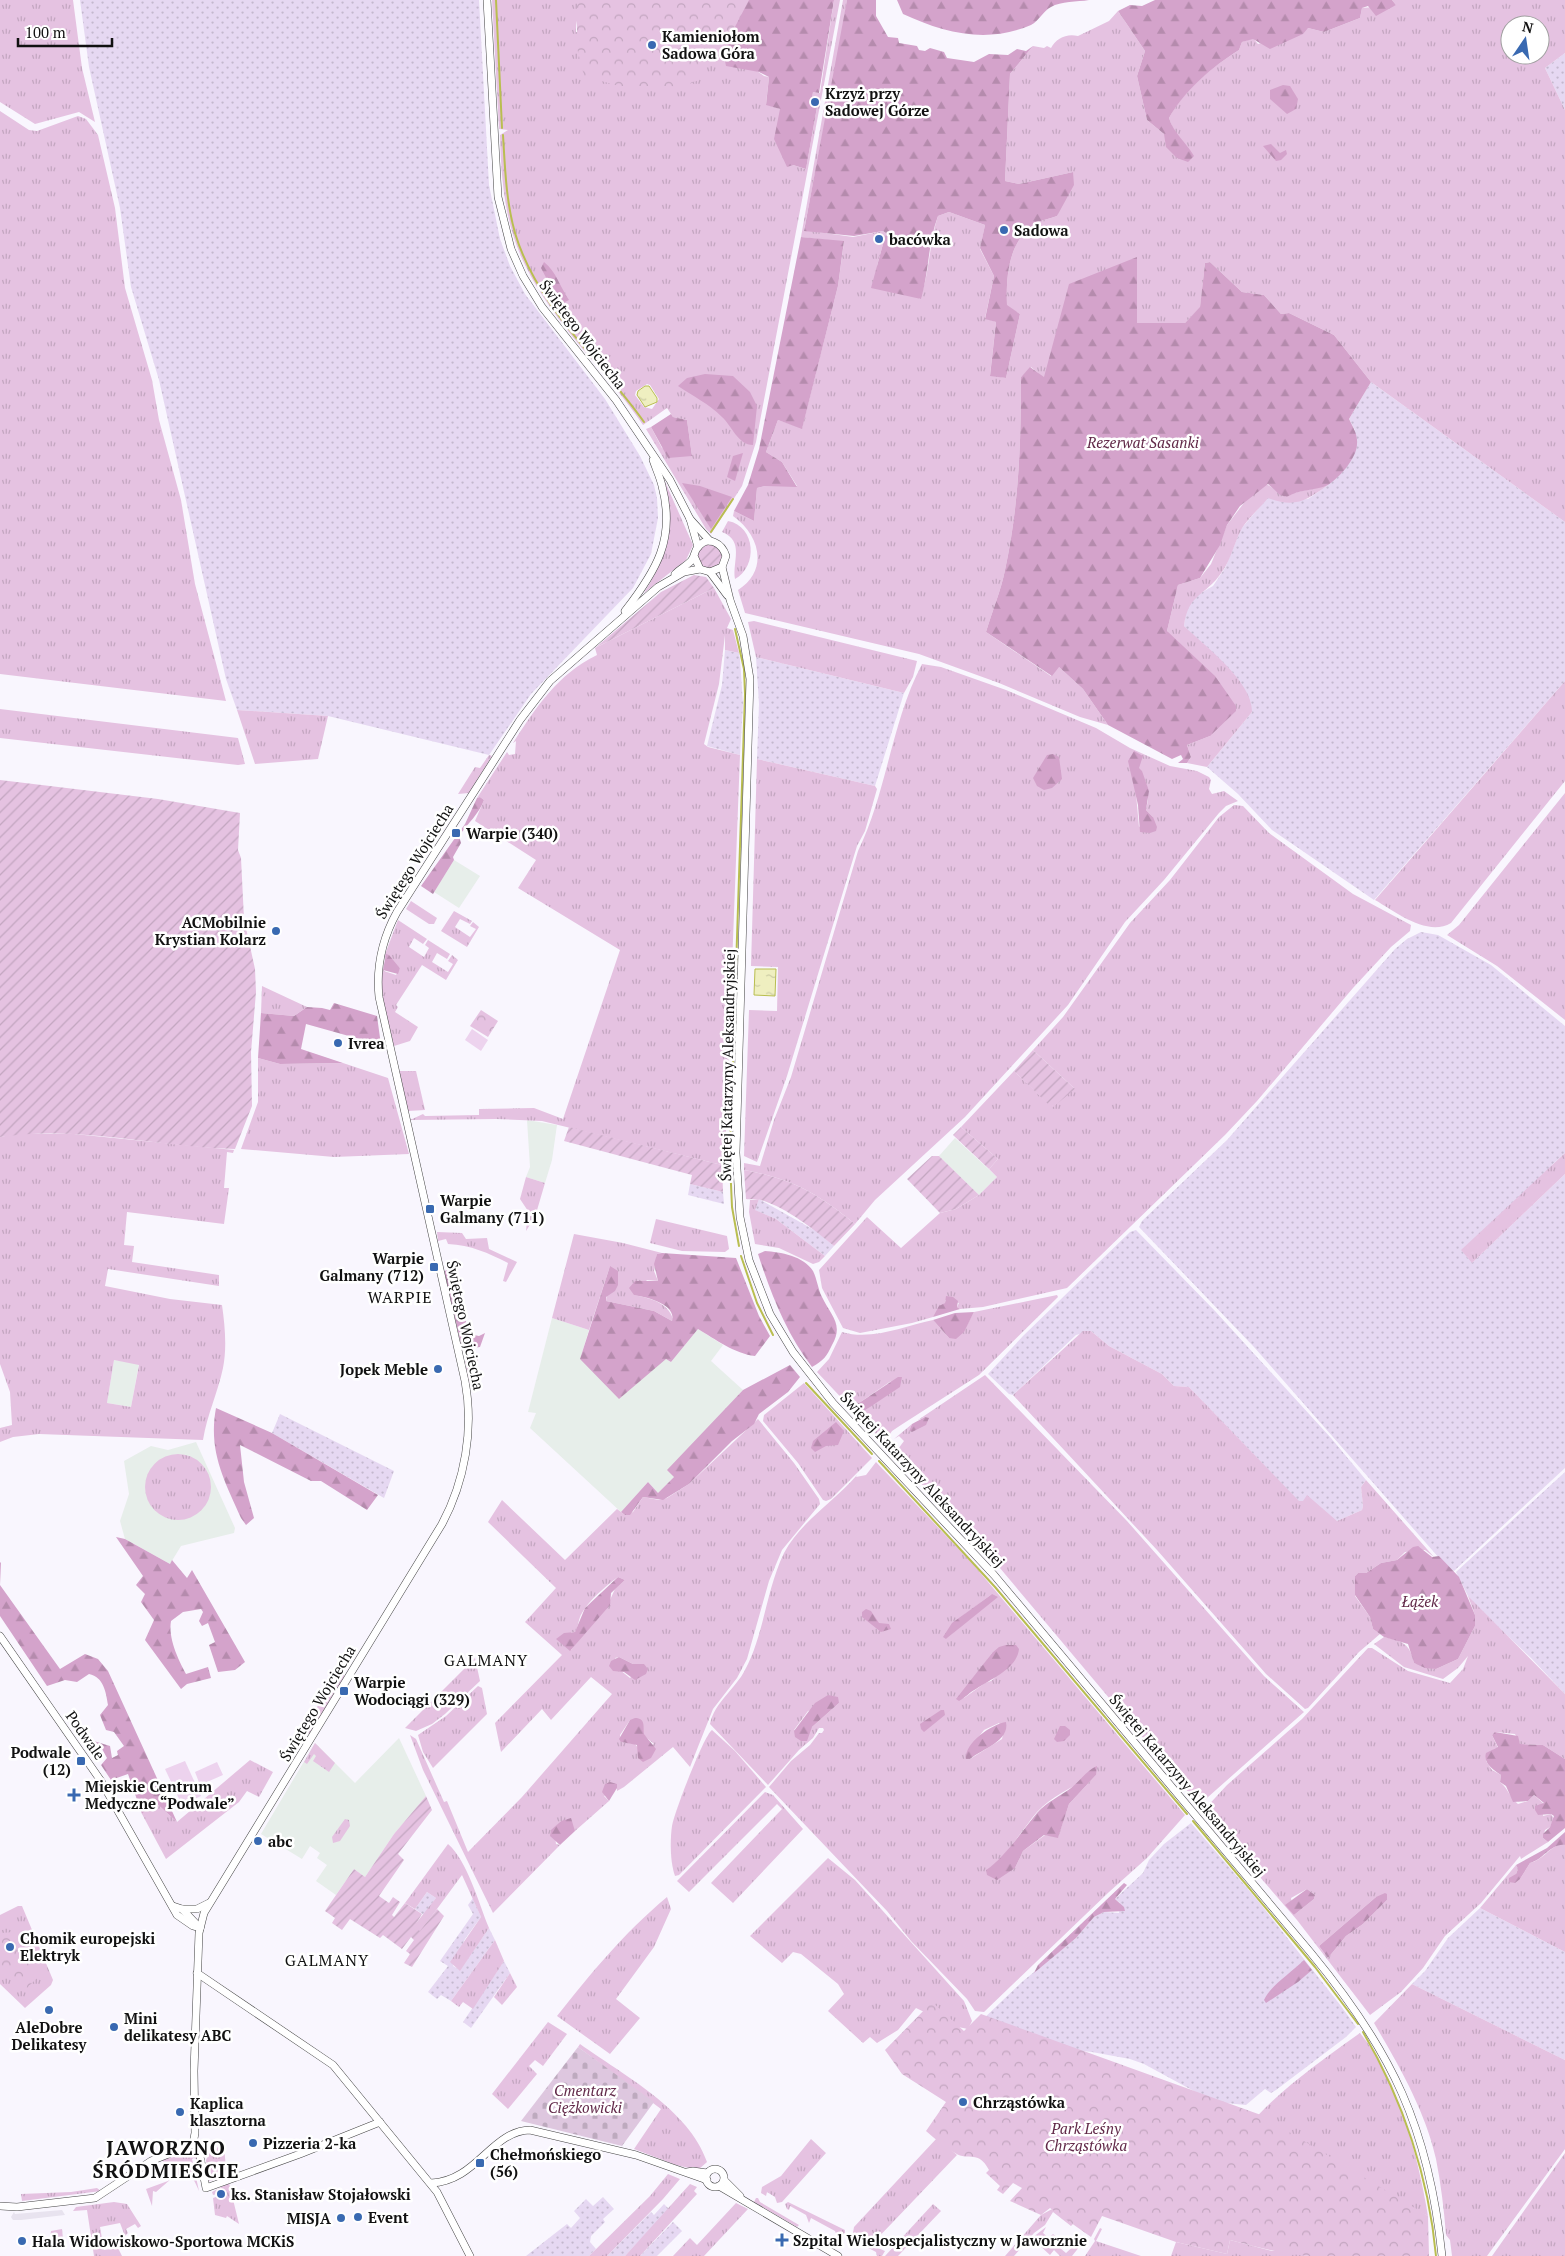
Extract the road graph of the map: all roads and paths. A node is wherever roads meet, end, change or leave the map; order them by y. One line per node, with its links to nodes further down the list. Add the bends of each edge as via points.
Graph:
1 (487, 0): 2 (street, Świętego Wojciecha, via 498,197 511,249 542,307 616,400)
2 (650, 451): 3 (street, Świętego Wojciecha, via 670,480); 12 (street, via 664,496 664,543 649,580)
3 (690, 519): 4 (street, Świętego Wojciecha); 5 (street, Świętego Wojciecha)
4 (710, 541): 5 (street); 7 (street, via 724,550)
5 (698, 547): 6 (street)
6 (694, 556): 8 (street); 10 (street, Świętego Wojciecha)
7 (722, 566): 9 (street); 11 (street, Świętej Katarzyny Aleksandryjskiej)
8 (700, 569): 9 (street); 10 (street, Świętego Wojciecha, via 684,572)
9 (710, 572): 11 (street, Świętej Katarzyny Aleksandryjskiej)
10 (669, 580): 12 (street, Świętego Wojciecha)
11 (730, 600): 29 (street, Świętej Katarzyny Aleksandryjskiej, via 747,653 751,699 737,1176 744,1239 762,1295 787,1344 820,1389 994,1575 1360,2015 1395,2075 1419,2135 1435,2200)
12 (617, 621): 14 (street, Świętego Wojciecha, via 567,664 532,703 396,912 385,937 378,970 379,997 467,1389 468,1431 462,1470 454,1499 442,1524)
13 (0, 1636): 15 (street, Podwale, via 101,1782)
14 (210, 1903): 16 (street, via 197,1909); 17 (street, Świętego Wojciecha)
15 (173, 1906): 16 (street); 17 (street, Podwale, via 180,1918)
16 (182, 1909): 17 (street)
17 (200, 1928): 18 (street, Świętego Wojciecha)
18 (197, 1974): 19 (street, via 322,2055); 20 (street, Świętego Wojciecha)
19 (380, 2122): 20 (street, via 206,2188 199,2151); 22 (street)
20 (193, 2144): 25 (street, via 151,2161 91,2199)
21 (707, 2177): 22 (street, via 693,2170 687,2172 617,2150 525,2130 502,2140 464,2173); 23 (street, via 712,2186); 23 (street, via 712,2169 718,2169 723,2174)
22 (430, 2183): 27 (street)
23 (722, 2183): 28 (street, via 745,2201)
24 (0, 2206): 25 (street)
25 (17, 2207): 26 (street)
26 (0, 2210)
27 (470, 2256)
28 (838, 2256)
29 (1442, 2256)

